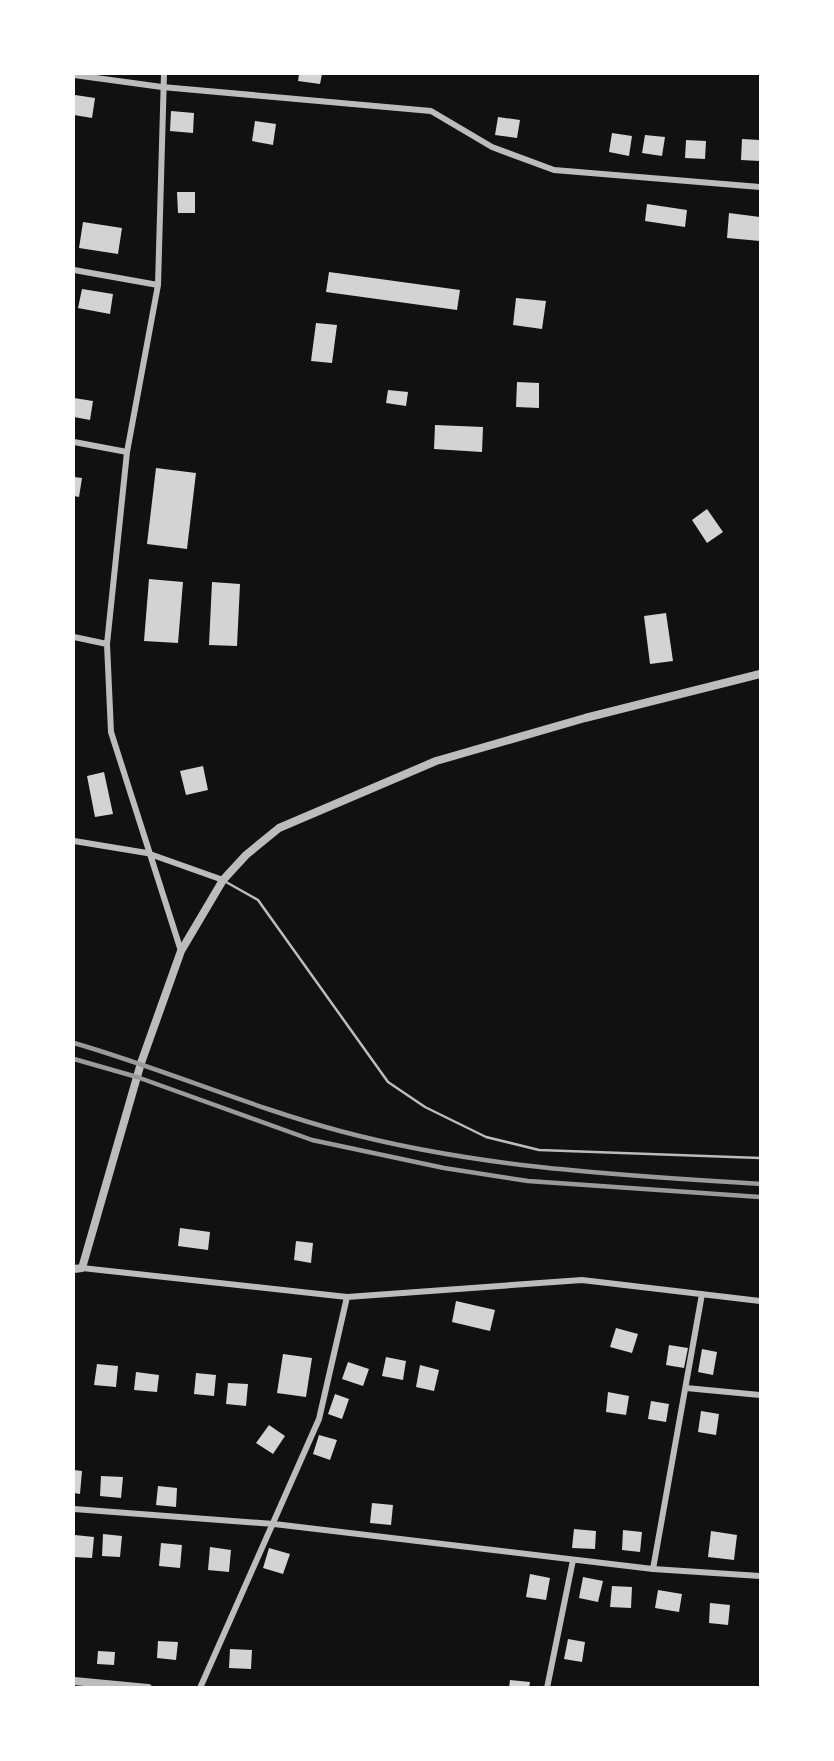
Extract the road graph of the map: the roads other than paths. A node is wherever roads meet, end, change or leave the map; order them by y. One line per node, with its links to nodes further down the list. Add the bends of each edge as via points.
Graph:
1 (164, 74): 3 (street)
2 (74, 75): 3 (street)
3 (162, 88): 4 (street, via 431,111 492,147 554,170); 6 (street)
4 (761, 187)
5 (74, 270): 6 (street)
6 (158, 285): 8 (street)
7 (74, 442): 8 (street)
8 (127, 452): 10 (street)
9 (74, 637): 10 (street)
10 (107, 643): 13 (street, via 111,732)
11 (761, 674): 14 (street, via 436,761 279,828)
12 (74, 841): 13 (street)
13 (147, 853): 14 (street); 15 (street)
14 (223, 880): 15 (street); 16 (lane, via 258,900 388,1082 425,1107 486,1137 539,1150)
15 (181, 951): 17 (street)
16 (761, 1158)
17 (78, 1269): 19 (street)
18 (702, 1294): 19 (street, via 582,1280); 20 (street); 21 (street)
19 (348, 1297): 24 (street, via 319,1419)
20 (761, 1301)
21 (686, 1388): 22 (street); 26 (street)
22 (761, 1395)
23 (74, 1509): 24 (street)
24 (274, 1524): 25 (street); 30 (street)
25 (573, 1560): 26 (street); 31 (street)
26 (653, 1569): 27 (street)
27 (761, 1576)
28 (74, 1681): 29 (street)
29 (148, 1688)
30 (200, 1688)
31 (547, 1688)

